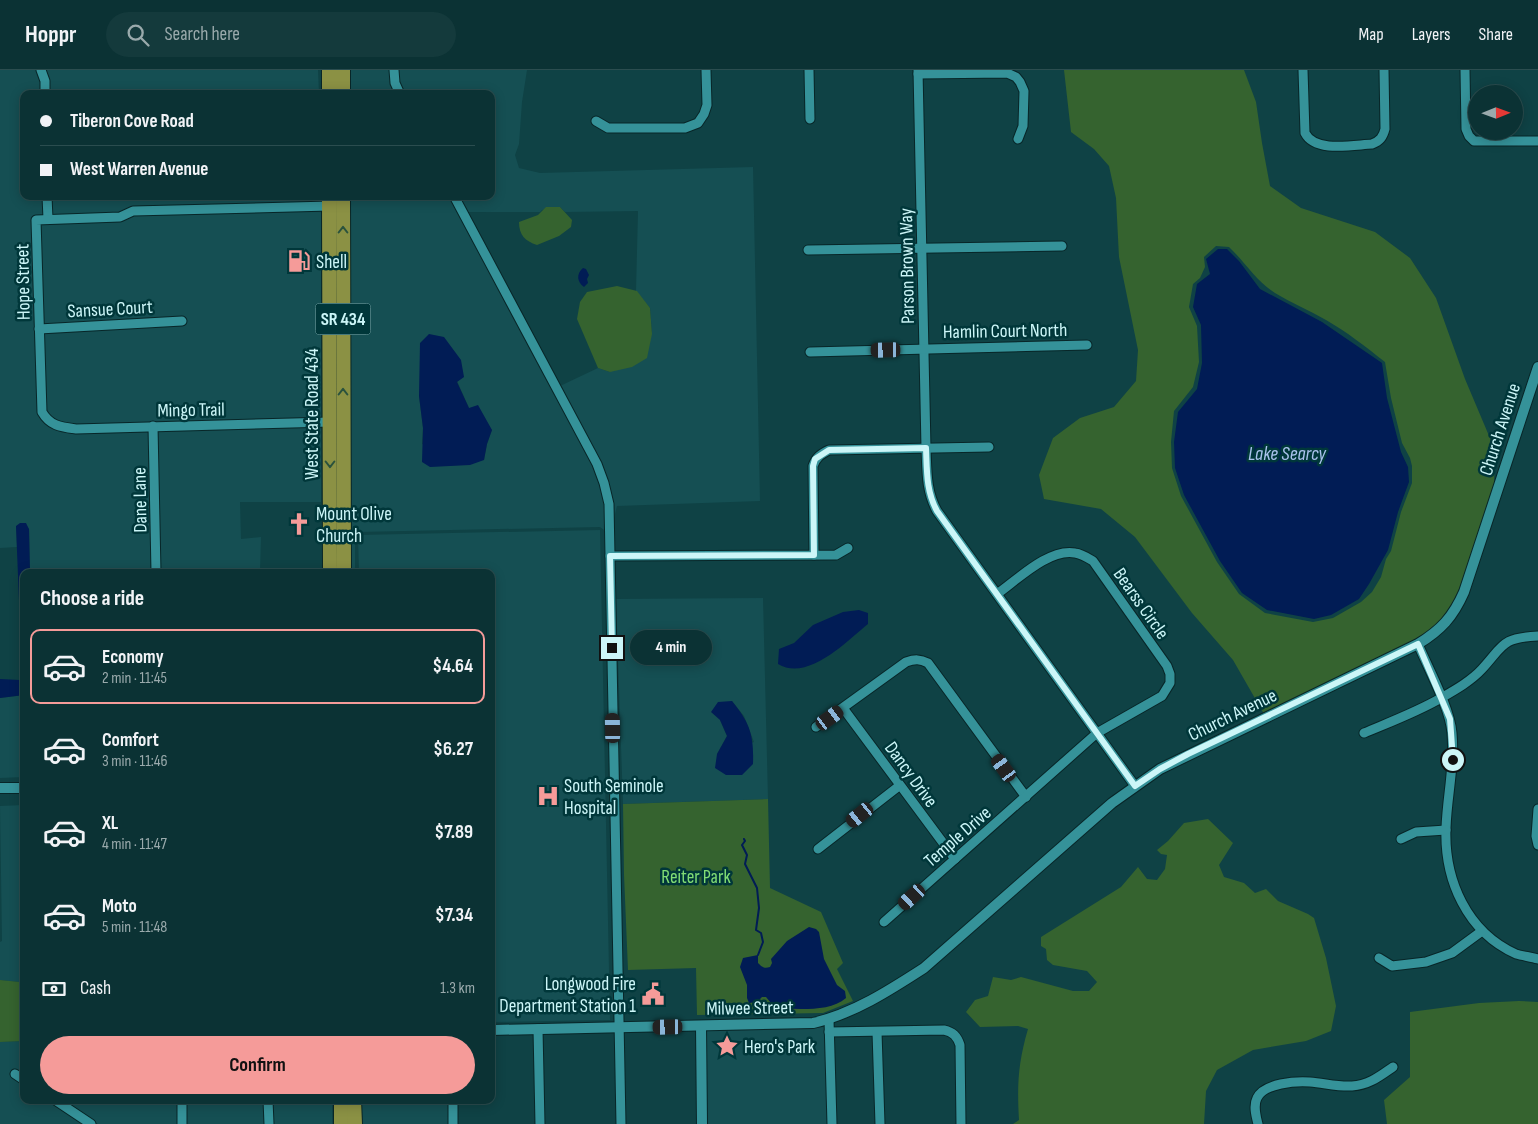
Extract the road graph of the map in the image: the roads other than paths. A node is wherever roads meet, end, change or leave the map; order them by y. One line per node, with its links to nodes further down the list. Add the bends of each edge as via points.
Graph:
1 (42, 70): 11 (street)
2 (329, 70): 12 (main road)
3 (343, 70): 13 (main road)
4 (394, 70): 14 (street)
5 (706, 70): 16 (street, via 707,106 698,123 685,128 608,128)
6 (809, 70): 15 (street)
7 (1303, 70): 8 (street, via 1305,133 1308,140 1321,146 1372,144 1383,136)
8 (1384, 70)
9 (1465, 70): 18 (street, via 1466,129 1474,141)
10 (918, 72): 17 (street, via 1007,73 1016,77 1024,91 1023,126); 25 (street, Parson Brown Way)
11 (45, 90)
12 (329, 90)
13 (343, 90)
14 (398, 90)
15 (810, 119)
16 (596, 121)
17 (1018, 139)
18 (1538, 141)
19 (47, 200): 23 (street)
20 (343, 200): 34 (main road, West State Road 434 / SR 434, one-way to 20)
21 (456, 200): 41 (street, via 597,464 609,504)
22 (330, 201): 23 (street, via 133,212 120,217); 34 (main road, West State Road 434 / SR 434, via 330,398 337,412)
23 (48, 219): 28 (street, Hope Street, via 36,220)
24 (1062, 246): 25 (street)
25 (922, 249): 26 (street); 30 (street, Parson Brown Way)
26 (808, 250)
27 (182, 321): 28 (street, Sansue Court)
28 (39, 328): 35 (street, Hope Street, via 42,412)
29 (1087, 345): 30 (street, Hamlin Court North)
30 (924, 349): 31 (street, Hamlin Court North); 38 (street, Parson Brown Way)
31 (810, 352)
32 (1538, 367): 33 (street, Church Avenue)
33 (1536, 379): 47 (street, Church Avenue, via 1464,592 1450,618)
34 (337, 422): 36 (street, Mingo Trail); 43 (main road, West State Road 434 / SR 434, one-way to 43); 44 (main road, West State Road 434 / SR 434, via 344,441)
35 (53, 423): 36 (street, Mingo Trail, via 76,429)
36 (153, 426): 42 (street, Dane Lane)
37 (989, 447): 38 (street)
38 (926, 448): 40 (street, via 829,450 815,459); 45 (street, Parson Brown Way, via 927,484 932,502)
39 (848, 548): 40 (street, via 836,555)
40 (814, 555): 41 (street)
41 (610, 556): 70 (street)
42 (156, 569)
43 (330, 569)
44 (344, 569)
45 (997, 594): 51 (street, Parson Brown Way); 51 (street, Bearss Circle, via 1056,554 1076,553 1093,561 1170,674 1170,683 1162,696)
46 (1538, 636): 48 (street, via 1507,642 1471,679)
47 (1418, 644): 48 (street); 54 (street, Church Avenue, via 1188,754)
48 (1441, 698): 52 (street); 59 (street, via 1450,719 1453,760)
49 (843, 708): 50 (street); 53 (street, Dancy Drive); 57 (street, via 906,662 920,659 928,663)
50 (816, 728)
51 (1097, 733): 54 (street, Parson Brown Way); 57 (street, Temple Drive)
52 (1364, 733)
53 (899, 786): 62 (street); 63 (street, Dancy Drive)
54 (1135, 786): 68 (street, Church Avenue, via 924,968 895,987)
55 (0, 788): 56 (street)
56 (20, 788)
57 (1026, 798): 63 (street, Temple Drive)
58 (1538, 809): 61 (street)
59 (1446, 830): 60 (street, via 1416,832); 65 (street, via 1447,854 1457,893 1467,914)
60 (1401, 838)
61 (1538, 845)
62 (818, 850)
63 (955, 859): 64 (street, Temple Drive)
64 (884, 922)
65 (1482, 931): 66 (street, via 1452,953 1426,962 1392,966); 67 (street, via 1500,946 1518,955)
66 (1378, 958)
67 (1538, 959)
68 (830, 1020): 69 (street, Milwee Street); 73 (street)
69 (701, 1026): 70 (street, Milwee Street); 92 (street)
70 (620, 1028): 71 (street, Milwee Street); 91 (street)
71 (538, 1029): 72 (street, Milwee Street); 90 (street)
72 (495, 1030)
73 (829, 1032): 74 (street); 93 (street)
74 (877, 1032): 94 (street); 95 (street, via 944,1030 955,1035 960,1046)
75 (1393, 1067): 96 (street, via 1373,1081 1360,1085 1285,1083 1264,1090 1257,1098)
76 (15, 1074): 77 (street)
77 (20, 1077)
78 (61, 1104): 84 (street)
79 (182, 1104): 85 (street)
80 (268, 1104): 86 (street)
81 (341, 1104): 87 (main road)
82 (354, 1104): 88 (main road)
83 (453, 1104): 89 (street)
84 (91, 1124)
85 (182, 1124)
86 (269, 1124)
87 (341, 1124)
88 (355, 1124)
89 (453, 1124)
90 (540, 1124)
91 (621, 1124)
92 (702, 1124)
93 (832, 1124)
94 (880, 1124)
95 (961, 1124)
96 (1258, 1124)

